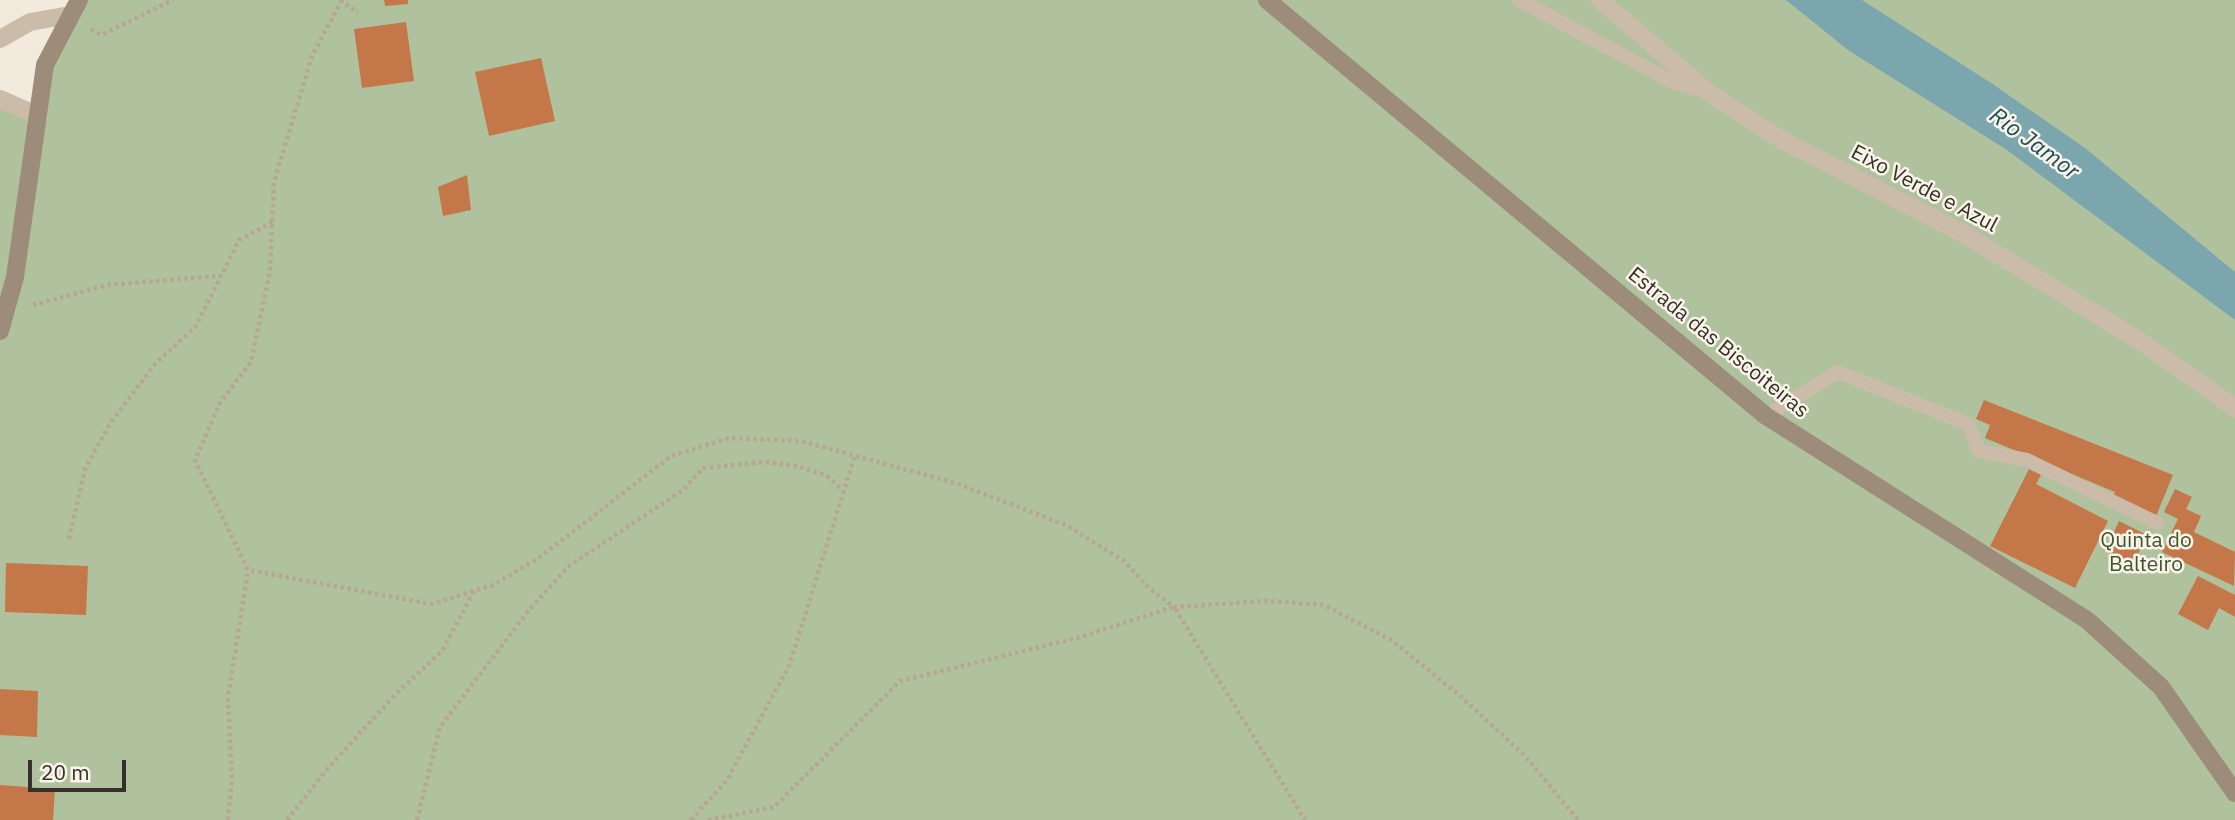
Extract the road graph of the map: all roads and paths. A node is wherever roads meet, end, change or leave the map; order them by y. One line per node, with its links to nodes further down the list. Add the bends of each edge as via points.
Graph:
1 (173, 0): 6 (path, via 101,35)
2 (341, 0): 7 (path); 12 (path, via 312,56 291,119 274,182)
3 (1267, 0): 17 (street, Estrada das Biscoiteiras)
4 (1519, 0): 9 (lane, via 1671,81)
5 (1600, 0): 9 (street, Eixo Verde e Azul)
6 (74, 8): 8 (street, via 30,22); 11 (street, via 45,65)
7 (358, 13)
8 (0, 39)
9 (1709, 93): 16 (street, Eixo Verde e Azul, via 1782,140 1976,242 2140,341)
10 (0, 99): 11 (street)
11 (39, 116): 14 (street)
12 (272, 222): 13 (path, via 239,240); 22 (path, via 271,271 251,362 219,403 195,460)
13 (218, 276): 14 (path, via 107,285); 21 (path, via 196,326 155,364 109,425 85,469)
14 (7, 309): 15 (street)
15 (0, 331)
16 (2235, 408)
17 (1766, 416): 20 (lane, via 1838,372 1968,424 1979,451 2027,460); 25 (street, Estrada das Biscoiteiras, via 2087,620 2161,687)
18 (855, 455): 19 (path); 23 (path, via 801,441 729,438 671,456 539,558); 24 (path, via 955,483 1066,525 1124,561)
19 (843, 491): 28 (path, via 827,476 797,466 765,462 703,468 683,490 569,566 529,610 440,727); 29 (path, via 789,666 727,780)
20 (2157, 523)
21 (69, 539)
22 (248, 570): 23 (path, via 430,604); 26 (path, via 228,697 232,778)
23 (475, 591): 27 (path, via 442,651 345,750)
24 (1174, 607): 30 (path, via 1077,638 900,681 774,807); 31 (path); 32 (path, via 1266,601 1324,605 1335,610 1391,640 1458,694 1525,756)
25 (2235, 793)
26 (228, 820)
27 (287, 820)
28 (416, 820)
29 (691, 820)
30 (708, 820)
31 (1305, 820)
32 (1578, 820)

